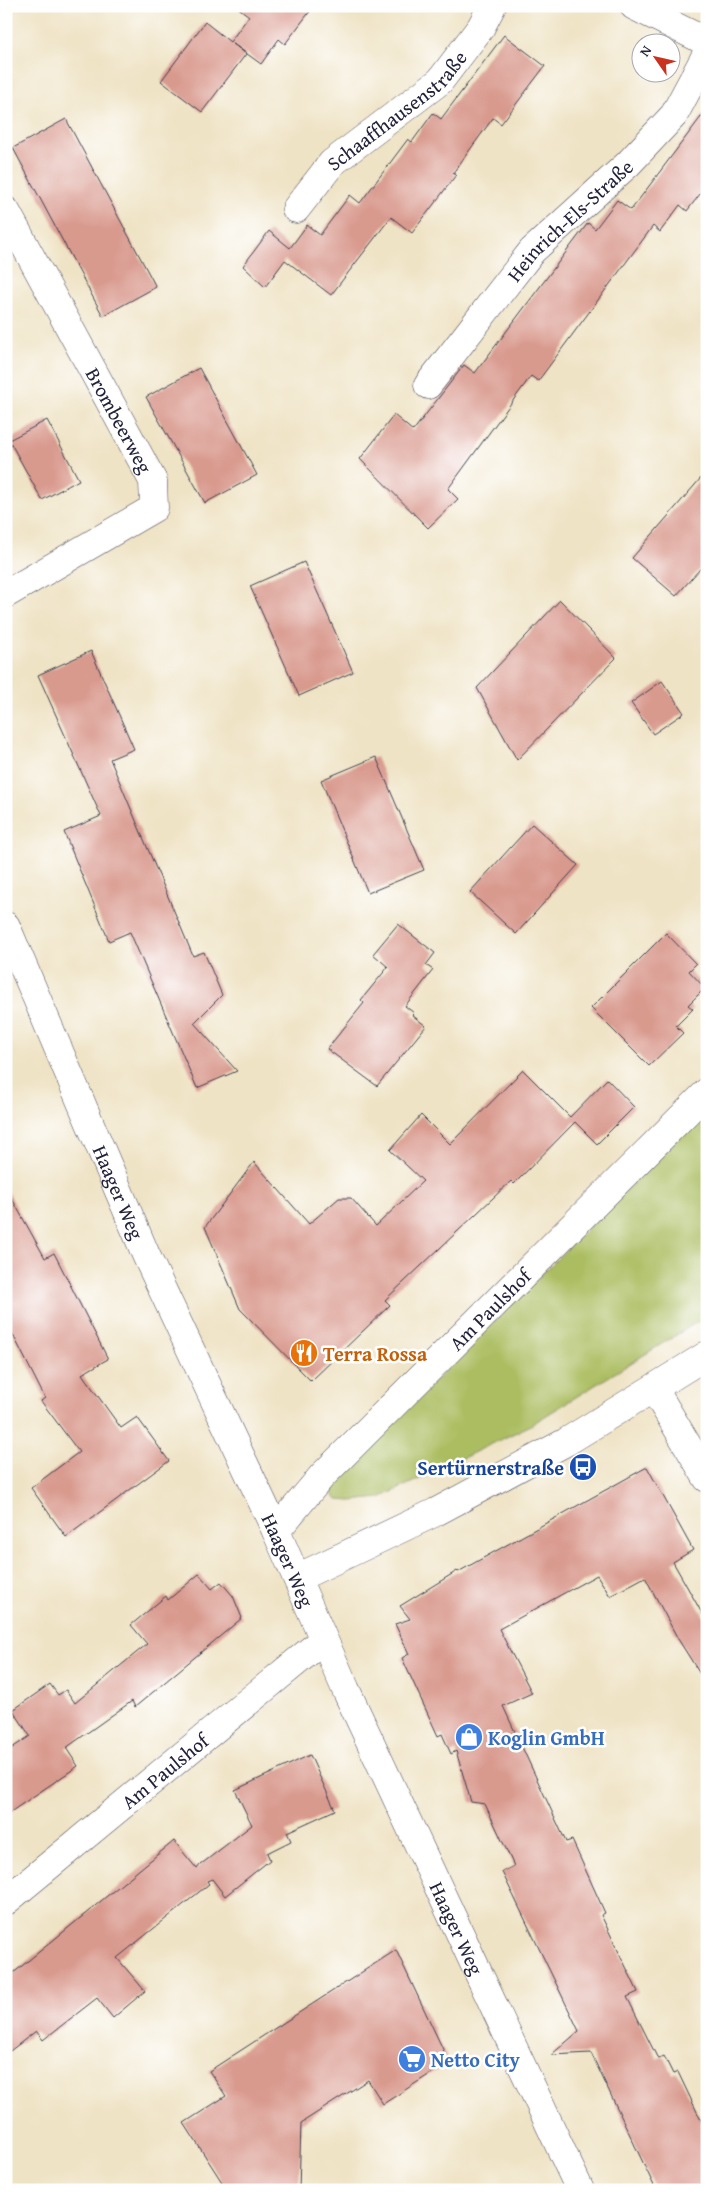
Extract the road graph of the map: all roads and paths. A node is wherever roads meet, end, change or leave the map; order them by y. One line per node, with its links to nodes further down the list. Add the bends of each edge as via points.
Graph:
1 (492, 6): 5 (street, Schaaffhausenstraße, via 481,27 440,81 332,163)
2 (634, 6): 3 (street)
3 (707, 42)
4 (707, 53): 7 (street, Heinrich-Els-Straße, via 674,115 628,164 532,251)
5 (296, 209)
6 (6, 211): 8 (street, Brombeerweg, via 153,482 154,508)
7 (428, 385)
8 (6, 594)
9 (6, 926): 14 (street, Haager Weg, via 146,1255)
10 (707, 1092): 14 (street, Am Paulshof, via 322,1476)
11 (707, 1355): 12 (street)
12 (654, 1389): 13 (street); 15 (street, via 566,1442 462,1498)
13 (707, 1478)
14 (276, 1531): 15 (street, Haager Weg)
15 (297, 1578): 16 (street, Haager Weg)
16 (323, 1640): 17 (street, Am Paulshof); 18 (street, Haager Weg)
17 (6, 1901)
18 (580, 2190)

